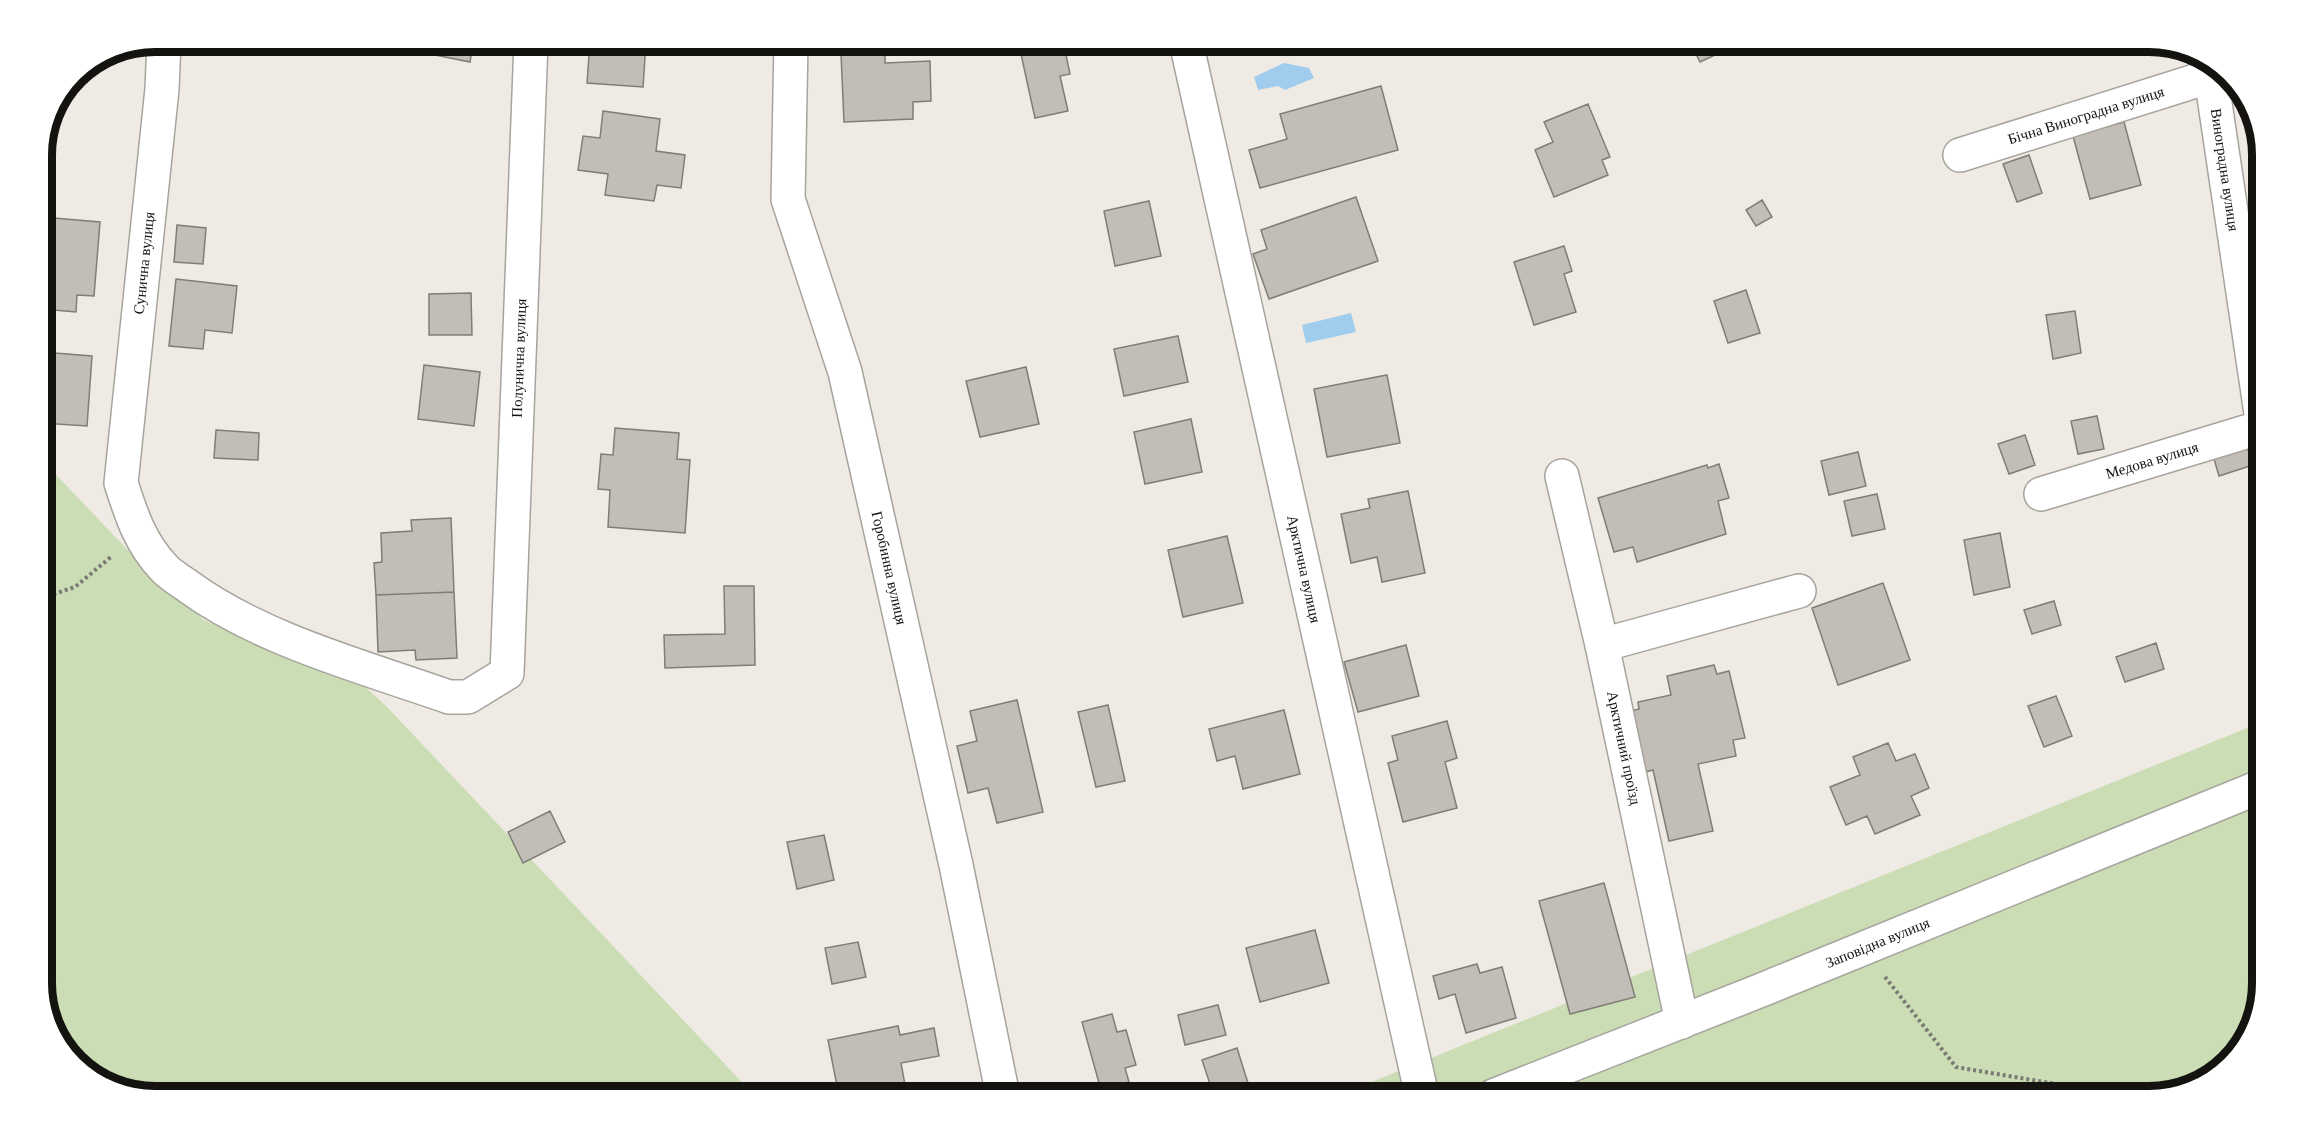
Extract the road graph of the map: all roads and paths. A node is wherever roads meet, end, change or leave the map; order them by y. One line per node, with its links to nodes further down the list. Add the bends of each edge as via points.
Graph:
1 (164, 52): 12 (street, Сунична вулиця, via 121,483)
2 (531, 52): 12 (street, Полунична вулиця, via 507,673 468,697 449,697 320,651 208,601 164,569)
3 (791, 52): 19 (street, Горобинна вулиця, via 788,199 845,372 956,865)
4 (1188, 52): 20 (street, Арктична вулиця)
5 (2206, 70): 7 (street, Бічна Виноградна вулиця)
6 (2211, 74): 8 (street, Виноградна вулиця)
7 (1960, 155)
8 (2251, 347)
9 (2251, 430): 11 (street, Медова вулиця)
10 (1562, 476): 15 (street, Арктичний проїзд)
11 (2041, 494)
12 (138, 534): 14 (path, via 75,587)
13 (1799, 591): 15 (street)
14 (53, 594)
15 (1602, 645): 18 (street, Арктичний проїзд)
16 (2252, 790): 17 (street, Заповідна вулиця)
17 (1862, 949): 18 (street, Заповідна вулиця); 22 (path, via 1956,1067)
18 (1682, 1022): 21 (street, Заповідна вулиця)
19 (1001, 1086)
20 (1420, 1086)
21 (1519, 1086)
22 (2067, 1086)

